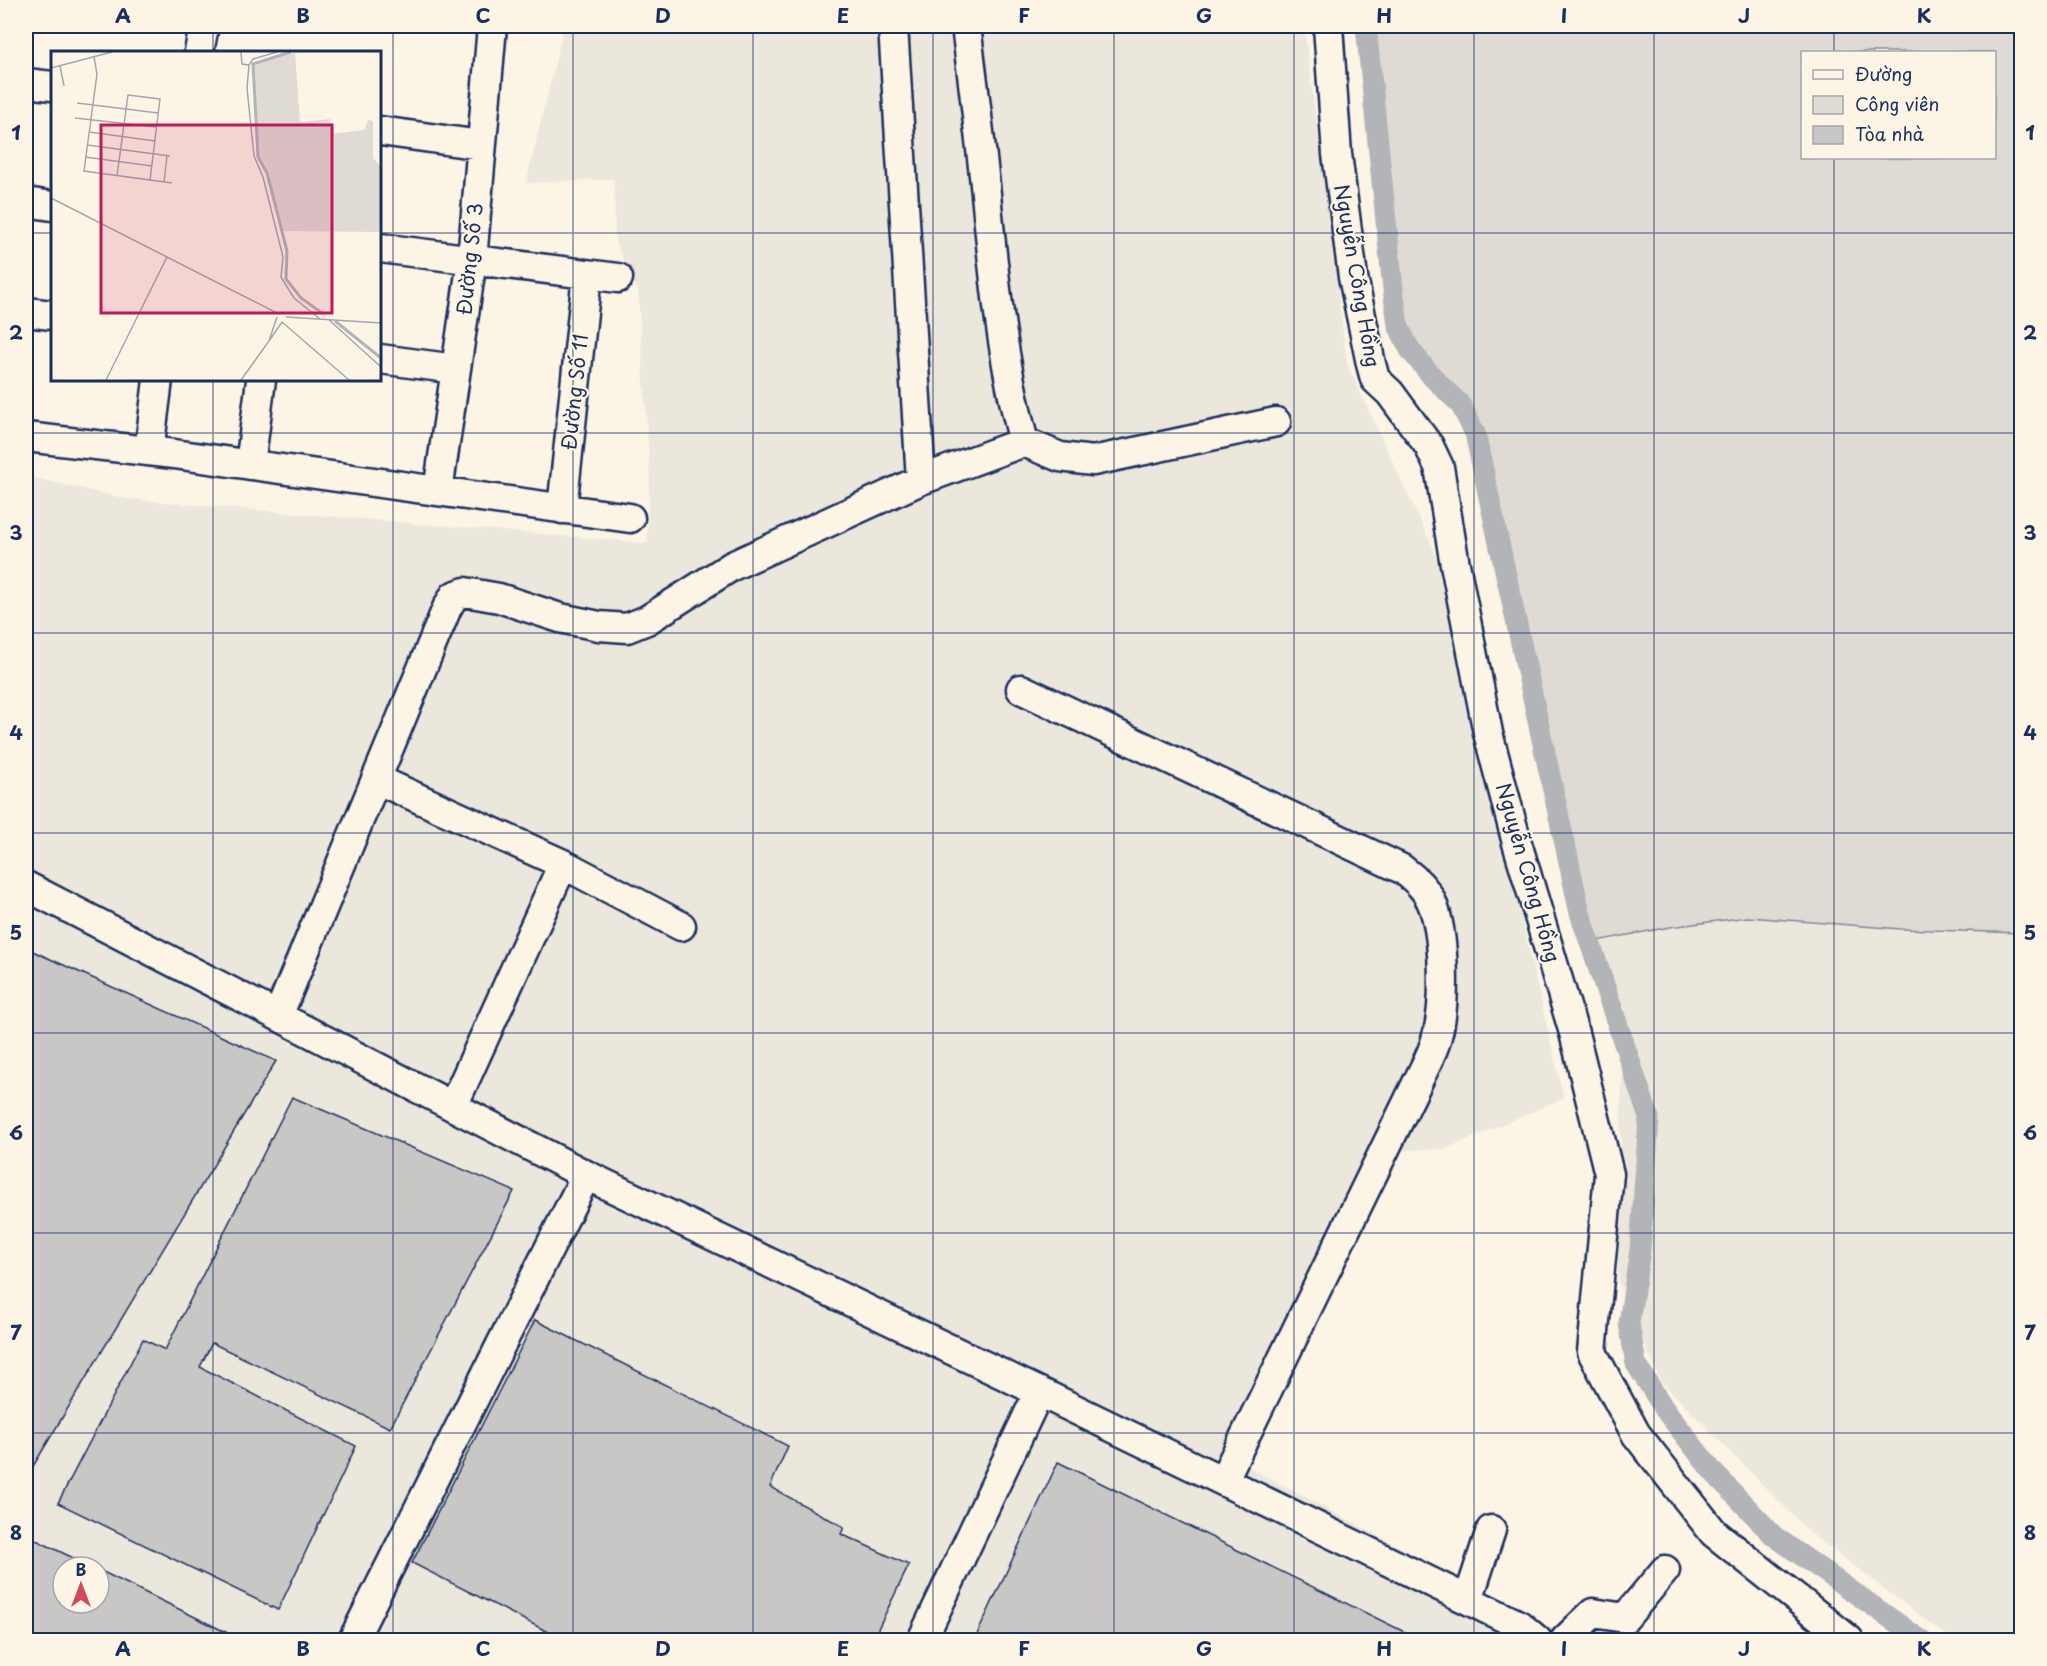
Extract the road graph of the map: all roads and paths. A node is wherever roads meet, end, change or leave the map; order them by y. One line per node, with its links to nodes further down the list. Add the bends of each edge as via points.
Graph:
1 (204, 26): 6 (street)
2 (492, 26): 10 (street, Đường Số 3)
3 (893, 26): 28 (street)
4 (966, 26): 25 (street, via 998,313)
5 (1328, 26): 49 (street, Nguyễn Công Hồng, via 1337,154 1353,277 1371,364 1375,379 1429,446 1439,467 1488,733 1574,1033 1609,1174 1592,1352 1636,1434 1714,1533)
6 (199, 51)
7 (26, 82): 8 (street)
8 (51, 86)
9 (381, 131): 10 (street)
10 (481, 145): 14 (street, Đường Số 3)
11 (26, 202): 12 (street)
12 (51, 206)
13 (381, 248): 14 (street)
14 (471, 260): 15 (street); 20 (street, Đường Số 3)
15 (587, 275): 16 (street); 30 (street, Đường Số 11)
16 (618, 278)
17 (26, 312): 18 (street)
18 (51, 315)
19 (381, 359): 20 (street)
20 (456, 369): 29 (street, Đường Số 3)
21 (158, 381): 26 (street)
22 (261, 381): 27 (street)
23 (1276, 422): 25 (street, via 1093,461 1060,457)
24 (26, 437): 26 (street)
25 (1024, 442): 28 (street)
26 (149, 451): 27 (street)
27 (250, 465): 29 (street)
28 (921, 480): 33 (street, via 732,566 647,620 627,628 560,618 465,591 454,596)
29 (438, 491): 30 (street)
30 (562, 508): 31 (street)
31 (630, 518)
32 (1021, 689): 41 (street, via 1402,869 1418,880 1433,905 1442,949 1443,997 1438,1036)
33 (376, 779): 34 (street); 37 (street)
34 (563, 864): 36 (street); 38 (street)
35 (26, 886): 37 (street)
36 (681, 926)
37 (278, 1016): 38 (street)
38 (453, 1106): 39 (street)
39 (586, 1175): 40 (street); 45 (street)
40 (1039, 1392): 41 (street); 46 (street)
41 (1224, 1481): 44 (street)
42 (1491, 1530): 44 (street)
43 (1665, 1570): 48 (street, via 1626,1618 1593,1612)
44 (1468, 1600): 47 (street, via 1519,1625)
45 (353, 1641)
46 (922, 1641)
47 (1537, 1641)
48 (1565, 1641)
49 (1849, 1641)

